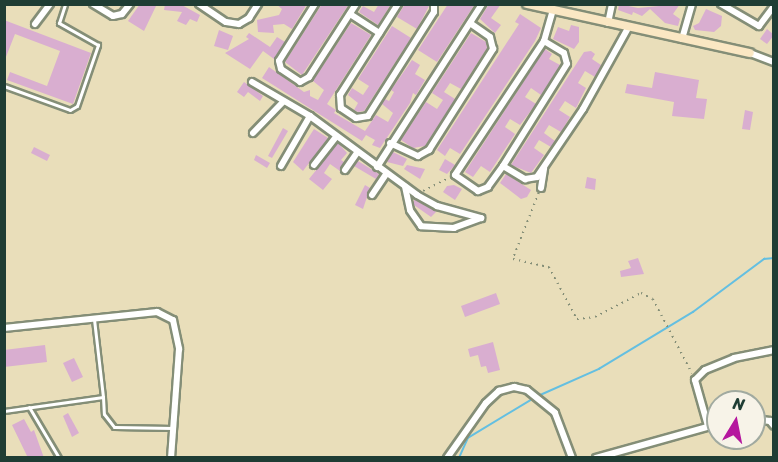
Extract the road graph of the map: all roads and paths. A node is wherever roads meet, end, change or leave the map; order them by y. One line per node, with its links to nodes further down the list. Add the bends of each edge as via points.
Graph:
1 (50, 4): 21 (street)
2 (65, 4): 30 (lane, via 59,23 98,45 77,106 70,110)
3 (93, 4): 4 (street, via 113,16 122,14)
4 (130, 4)
5 (199, 4): 6 (street, via 226,22 239,24 249,18)
6 (258, 4)
7 (315, 4): 19 (street, via 279,61 281,69 300,82 309,77)
8 (356, 4): 19 (street)
9 (398, 4): 24 (street)
10 (434, 4): 24 (street, via 434,12 368,116 356,118 341,108 338,100)
11 (482, 4): 20 (street)
12 (527, 4): 18 (street)
13 (612, 4): 22 (street)
14 (692, 4): 25 (street)
15 (721, 4): 17 (street)
16 (774, 6): 17 (street, via 759,26)
17 (731, 7)
18 (552, 12): 22 (street); 26 (street)
19 (350, 14): 24 (street)
20 (470, 23): 35 (street); 35 (street, via 489,38 493,49 429,150 418,156)
21 (35, 24)
22 (608, 24): 23 (street)
23 (628, 28): 25 (street); 41 (street, via 583,109)
24 (379, 33)
25 (682, 39): 27 (street)
26 (544, 41): 39 (street, via 564,53 567,64); 44 (street)
27 (750, 53): 28 (street)
28 (774, 62)
29 (252, 82): 31 (street)
30 (4, 86)
31 (282, 103): 32 (street); 33 (street)
32 (310, 116): 34 (street); 38 (street)
33 (253, 133)
34 (336, 137): 36 (street); 37 (street)
35 (390, 143): 40 (street)
36 (357, 153): 40 (street); 42 (street)
37 (314, 165)
38 (281, 166)
39 (503, 166): 41 (street, via 530,180); 44 (street, via 482,191)
40 (377, 167): 43 (street)
41 (544, 168): 46 (street)
42 (345, 170)
43 (386, 174): 45 (street); 47 (street)
44 (455, 175): 48 (path)
45 (405, 187): 48 (street); 48 (street, via 410,210 421,226 454,228 481,218 437,206)
46 (541, 188): 52 (path, via 513,259 549,267 577,319 596,317 641,293 653,299)
47 (372, 195)
48 (417, 195)
49 (94, 319): 50 (street); 53 (lane); 58 (street, via 157,312 173,320 179,349)
50 (4, 328)
51 (774, 350): 52 (street, via 734,358 705,370)
52 (695, 380): 56 (street)
53 (103, 397): 54 (lane); 58 (lane, via 104,414 114,427)
54 (29, 407): 55 (lane); 59 (lane)
55 (4, 411)
56 (706, 419)
57 (706, 427): 63 (street)
58 (173, 428): 60 (street)
59 (59, 458)
60 (171, 458)
61 (447, 458): 62 (street, via 486,403 499,391 514,387 527,390 555,413)
62 (572, 458)
63 (596, 458)

